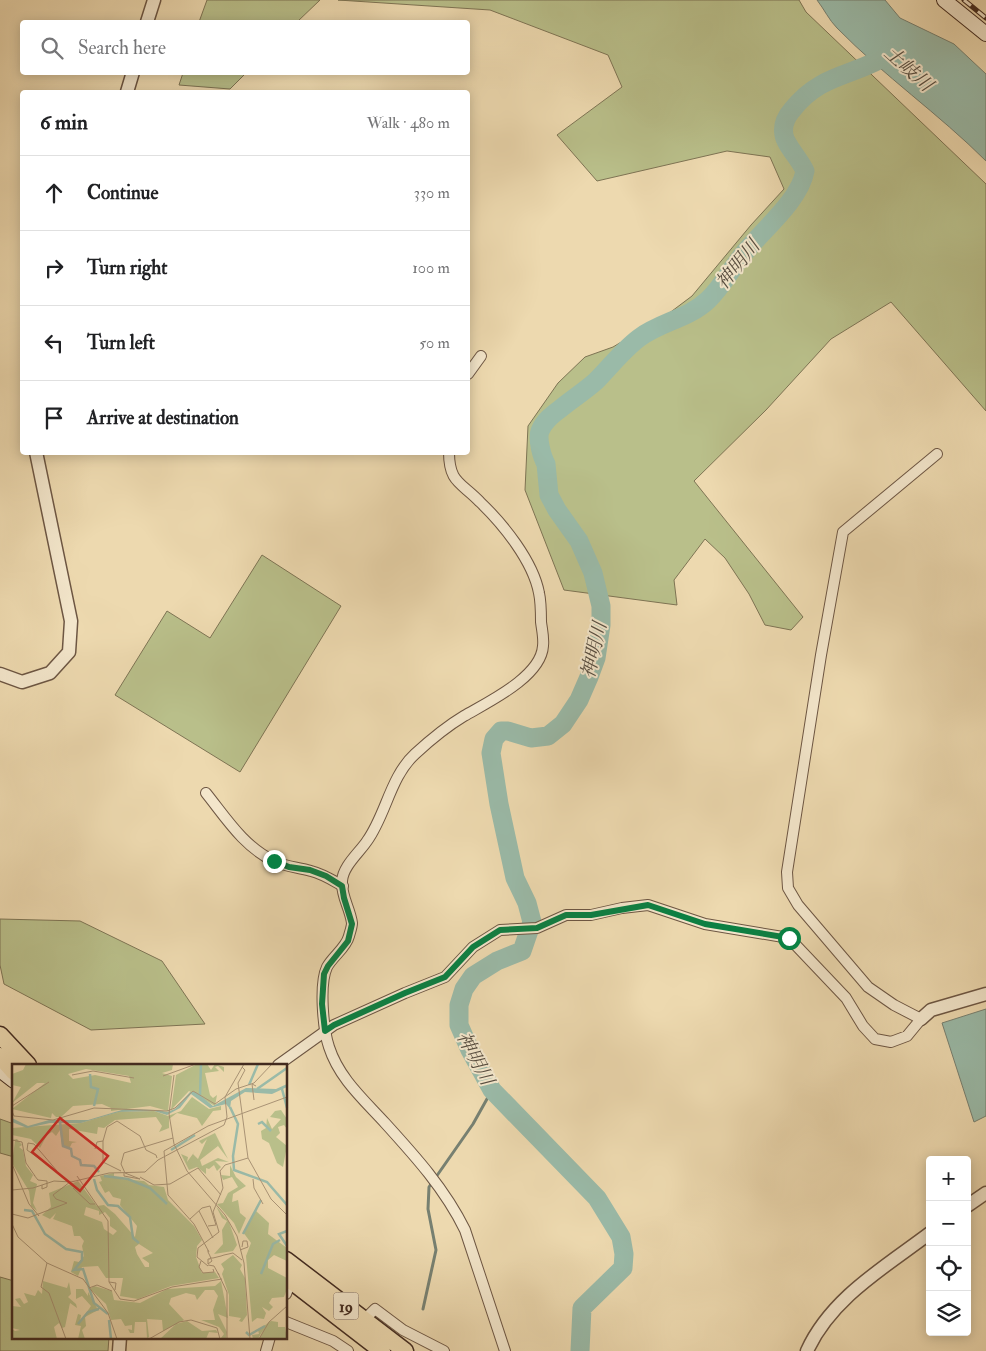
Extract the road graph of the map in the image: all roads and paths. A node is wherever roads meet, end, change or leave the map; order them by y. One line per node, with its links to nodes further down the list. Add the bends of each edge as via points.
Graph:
1 (154, 0): 3 (street)
2 (944, 0): 4 (main road)
3 (148, 20)
4 (986, 34)
5 (132, 75): 6 (street)
6 (128, 90)
7 (481, 356): 8 (street)
8 (470, 371)
9 (937, 454): 16 (street, via 842,532 787,872 788,888 798,905 868,986 894,1005)
10 (37, 455): 12 (street, via 71,621 69,652 50,673 22,682)
11 (449, 455): 14 (street, via 452,475 492,515 530,568 539,593 543,647 537,663 524,677 464,716 402,768 370,837 348,864)
12 (0, 674)
13 (206, 793): 14 (street, via 256,852 289,867 326,876)
14 (342, 886): 17 (street, via 352,924 348,941 324,974 322,1004)
15 (986, 994): 16 (street, via 931,1010)
16 (922, 1019): 17 (street, via 907,1036 891,1042 876,1039 863,1026 846,998 789,938 705,924 648,905 591,915 566,915 537,928 500,930 473,947 445,977)
17 (325, 1031): 22 (street); 38 (street, via 340,1074 428,1172 456,1212 465,1230)
18 (0, 1035): 21 (highway)
19 (0, 1060): 20 (highway); 23 (main road)
20 (17, 1064)
21 (20, 1064)
22 (279, 1064)
23 (12, 1077)
24 (986, 1193): 25 (street)
25 (971, 1203)
26 (926, 1236): 39 (street, via 842,1302 822,1325)
27 (289, 1276): 28 (highway, 19); 35 (highway, 19)
28 (364, 1320): 36 (highway, 19); 37 (street, via 375,1309 402,1330)
29 (288, 1323): 34 (street, via 333,1341)
30 (120, 1338): 32 (street)
31 (270, 1338): 33 (street)
32 (119, 1351)
33 (266, 1351)
34 (348, 1351)
35 (382, 1351)
36 (406, 1351)
37 (444, 1351)
38 (505, 1351)
39 (807, 1351)

